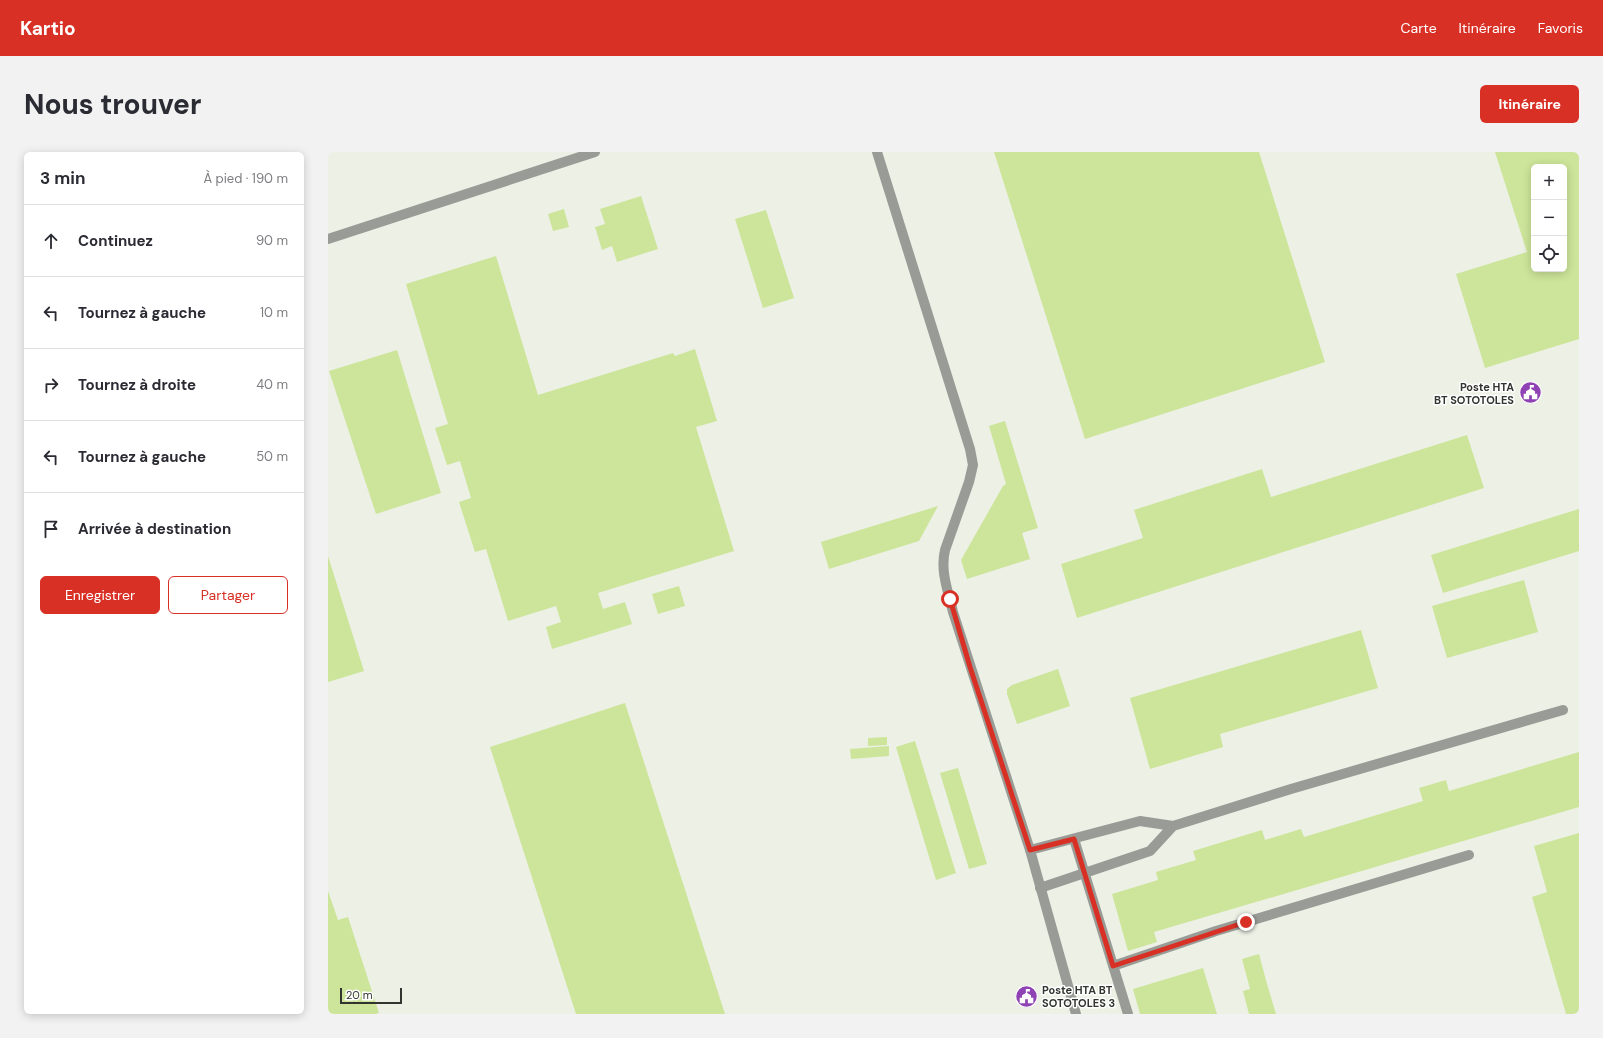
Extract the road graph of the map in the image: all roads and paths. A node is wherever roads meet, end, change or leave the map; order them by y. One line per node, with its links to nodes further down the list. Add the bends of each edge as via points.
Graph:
1 (595, 152): 3 (street)
2 (877, 152): 7 (street, via 970,449 973,465 945,550 943,572 955,619)
3 (328, 239)
4 (1563, 710): 5 (street)
5 (1173, 826): 6 (street, via 1140,821); 9 (street, via 1150,850)
6 (1074, 839): 7 (street); 9 (street)
7 (1030, 850): 10 (street)
8 (1469, 855): 11 (street, via 1216,931)
9 (1083, 874): 10 (street); 11 (street)
10 (1040, 888): 12 (street)
11 (1113, 966): 13 (street)
12 (1076, 1014)
13 (1128, 1014)

